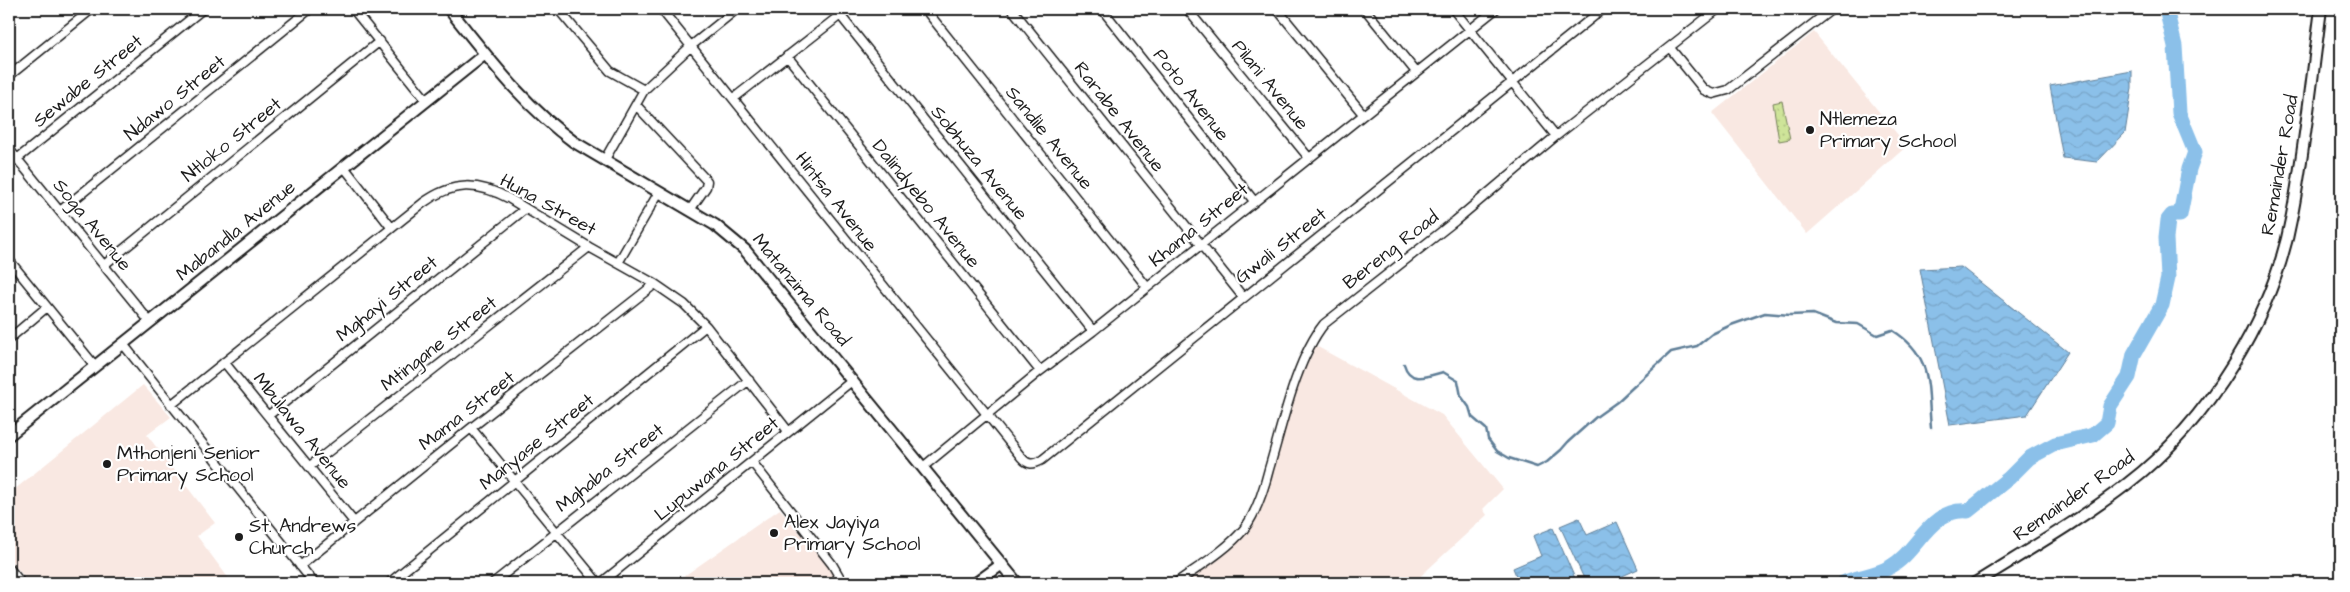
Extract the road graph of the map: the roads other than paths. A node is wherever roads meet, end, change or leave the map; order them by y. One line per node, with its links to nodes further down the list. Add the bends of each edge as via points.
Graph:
1 (92, 9): 30 (street)
2 (203, 9): 40 (street, Sewabe Street)
3 (310, 9): 47 (street, Ndawo Street)
4 (353, 9): 24 (street)
5 (449, 9): 27 (street, Matanzima Road)
6 (558, 9): 32 (street, via 610,71)
7 (661, 9): 25 (street, Hintsa Avenue)
8 (737, 9): 25 (street)
9 (848, 9): 22 (street)
10 (925, 9): 55 (street, Sandile Avenue)
11 (1012, 9): 49 (street, Rarabe Avenue)
12 (1102, 9): 44 (street, Poto Avenue)
13 (1187, 9): 39 (street, Pilani Avenue)
14 (1277, 9): 36 (street)
15 (1365, 9): 29 (street)
16 (1453, 9): 23 (street)
17 (1496, 9): 23 (street, Khama Street)
18 (1604, 9): 31 (street, Gwali Street)
19 (1718, 9): 26 (street, Bereng Road)
20 (1832, 9): 26 (street, via 1728,90 1718,94 1704,90)
21 (2321, 9): 92 (street, Remainder Road, via 2292,216 2265,302 2225,379 2188,427 2128,483)
22 (840, 15): 28 (street); 60 (street, Sobhuza Avenue)
23 (1470, 30): 29 (street, Khama Street); 31 (street)
24 (380, 41): 34 (street); 53 (street, Ntloko Street)
25 (691, 46): 32 (street); 33 (street, Hintsa Avenue)
26 (1670, 48): 37 (street, Bereng Road)
27 (485, 54): 34 (street, Mabandla Avenue); 41 (street, Matanzima Road, via 515,92 547,122)
28 (787, 56): 33 (street); 65 (street, Dalindyebo Avenue)
29 (1416, 72): 36 (street, Khama Street)
30 (9, 76)
31 (1512, 82): 37 (street); 56 (street, Gwali Street)
32 (644, 90): 35 (street)
33 (734, 98): 69 (street, Hintsa Avenue)
34 (427, 101): 42 (street, Mabandla Avenue)
35 (636, 105): 41 (street); 46 (street, via 707,181 706,188)
36 (1363, 114): 39 (street, Khama Street)
37 (1556, 136): 91 (street, Bereng Road, via 1324,324 1301,368 1264,488 1249,521 1236,536)
38 (9, 149): 40 (street, Soga Avenue)
39 (1309, 158): 44 (street, Khama Street)
40 (17, 159): 47 (street, Soga Avenue)
41 (604, 160): 43 (street, Matanzima Road)
42 (344, 167): 48 (street); 58 (street, Mabandla Avenue)
43 (659, 192): 46 (street, Matanzima Road); 52 (street)
44 (1254, 201): 49 (street, Khama Street)
45 (525, 209): 48 (street, Huna Street, via 489,190 456,186 437,192); 50 (street, Huna Street); 70 (street, Mghayi Street)
46 (690, 210): 67 (street, Matanzima Road, via 715,225 745,250)
47 (60, 211): 53 (street, Soga Avenue)
48 (391, 227): 63 (street, Huna Street)
49 (1200, 245): 55 (street, Khama Street); 56 (street, Rarabe Avenue)
50 (589, 247): 52 (street, Huna Street); 75 (street, Mtingane Street)
51 (9, 260): 57 (street)
52 (618, 262): 54 (street, Huna Street)
53 (104, 265): 58 (street, Soga Avenue)
54 (655, 284): 59 (street, Huna Street, via 684,304); 71 (street, Mama Street)
55 (1147, 287): 60 (street, Khama Street)
56 (1243, 297): 69 (street, Gwali Street, via 1037,463 1026,463)
57 (47, 307): 61 (street); 64 (street)
58 (150, 322): 62 (street, Mabandla Avenue)
59 (706, 326): 66 (street, Huna Street); 77 (street, Manyase Street)
60 (1093, 331): 65 (street, Khama Street)
61 (9, 339)
62 (123, 344): 64 (street, Mabandla Avenue); 68 (street)
63 (224, 362): 68 (street, Huna Street); 70 (street, Mbulawa Avenue)
64 (95, 366): 73 (street, Mabandla Avenue)
65 (1040, 371): 69 (street, Khama Street)
66 (749, 380): 72 (street, Huna Street); 79 (street, Mghaba Street)
67 (853, 380): 72 (street, Lupuwana Street); 76 (street, Matanzima Road)
68 (172, 405): 81 (street)
69 (986, 415): 76 (street, Khama Street)
70 (269, 416): 75 (street, Mbulawa Avenue)
71 (471, 428): 77 (street); 78 (street, Mama Street)
72 (788, 432): 74 (street, Lupuwana Street)
73 (9, 435)
74 (752, 462): 87 (street, Lupuwana Street); 88 (street, via 832,564)
75 (310, 466): 78 (street, Mbulawa Avenue)
76 (923, 467): 80 (street, Matanzima Road)
77 (514, 481): 79 (street); 85 (street, Manyase Street)
78 (354, 522): 81 (street, Mama Street)
79 (555, 532): 86 (street, Mghaba Street); 87 (street)
80 (1002, 564): 89 (street); 90 (street, Matanzima Road)
81 (300, 566): 84 (street)
82 (9, 568): 83 (street)
83 (21, 583)
84 (314, 583)
85 (389, 583)
86 (493, 583)
87 (600, 583)
88 (843, 583)
89 (976, 583)
90 (1017, 583)
91 (1176, 583)
92 (1975, 583)

